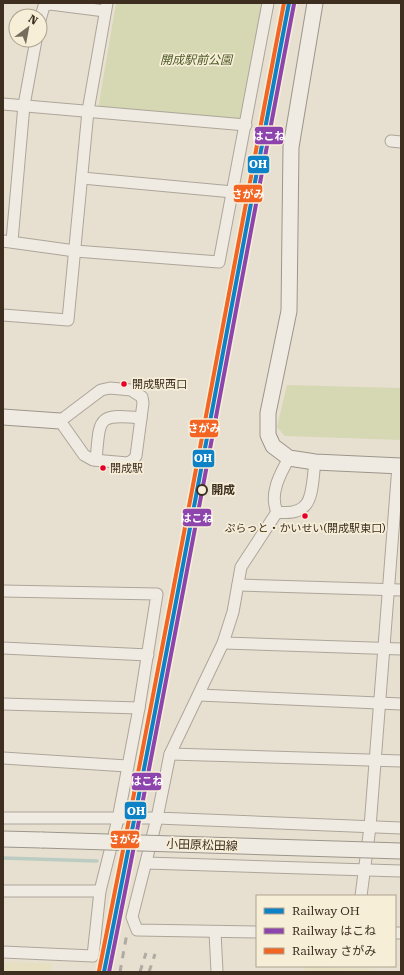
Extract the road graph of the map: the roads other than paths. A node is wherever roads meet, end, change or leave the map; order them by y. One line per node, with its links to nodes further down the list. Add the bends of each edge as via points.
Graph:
1 (268, 3): 9 (street)
2 (315, 3): 18 (street, via 300,80 291,147 289,311 268,413 268,435 273,446)
3 (106, 7): 4 (street, via 50,4); 8 (street)
4 (43, 8)
5 (35, 48): 7 (street)
6 (3, 104): 7 (street)
7 (24, 105): 8 (street); 12 (street)
8 (88, 111): 9 (street); 10 (street)
9 (246, 126): 11 (street)
10 (82, 178): 11 (street); 13 (street)
11 (233, 192): 13 (street, via 219,262)
12 (8, 241): 13 (street)
13 (75, 251): 14 (street, via 68,320)
14 (3, 315)
15 (3, 417): 17 (street)
16 (141, 418): 17 (street, via 143,403 137,392 110,388 100,390); 19 (street, via 116,415 106,419 99,428); 19 (street, via 136,456 133,460 128,463)
17 (60, 422): 19 (street, via 81,451)
18 (289, 458): 20 (street); 22 (street, via 279,476 274,496)
19 (96, 460)
20 (315, 462): 21 (street); 22 (street, via 310,498 303,510 291,514)
21 (400, 466): 23 (street)
22 (277, 512): 24 (street, via 241,567)
23 (397, 528): 25 (street)
24 (238, 585): 25 (street); 28 (street)
25 (388, 590): 26 (street); 30 (street)
26 (401, 590)
27 (3, 591): 32 (street, via 156,594)
28 (223, 643): 30 (street); 33 (street)
29 (3, 648): 32 (street)
30 (383, 648): 31 (street); 34 (street)
31 (401, 649)
32 (148, 655): 37 (street)
33 (199, 695): 34 (street); 38 (street)
34 (378, 703): 36 (street); 40 (street)
35 (3, 704): 37 (street)
36 (401, 704)
37 (139, 708): 42 (street)
38 (170, 754): 40 (street); 44 (street)
39 (3, 758): 42 (street)
40 (374, 761): 41 (street); 46 (street)
41 (401, 761)
42 (127, 766): 45 (street)
43 (3, 818): 45 (street)
44 (157, 818): 45 (street); 46 (street); 50 (street)
45 (118, 819): 54 (street)
46 (370, 827): 47 (street); 51 (street)
47 (401, 828)
48 (3, 839): 49 (street, 小田原松田線, bridge)
49 (401, 851)
50 (146, 863): 51 (street); 56 (street, via 132,918 137,930)
51 (364, 869): 52 (street); 55 (street)
52 (401, 871)
53 (3, 891): 54 (street)
54 (100, 891): 58 (street, via 93,956)
55 (361, 895)
56 (215, 932): 57 (street); 59 (street)
57 (256, 932)
58 (3, 952)
59 (217, 972)

